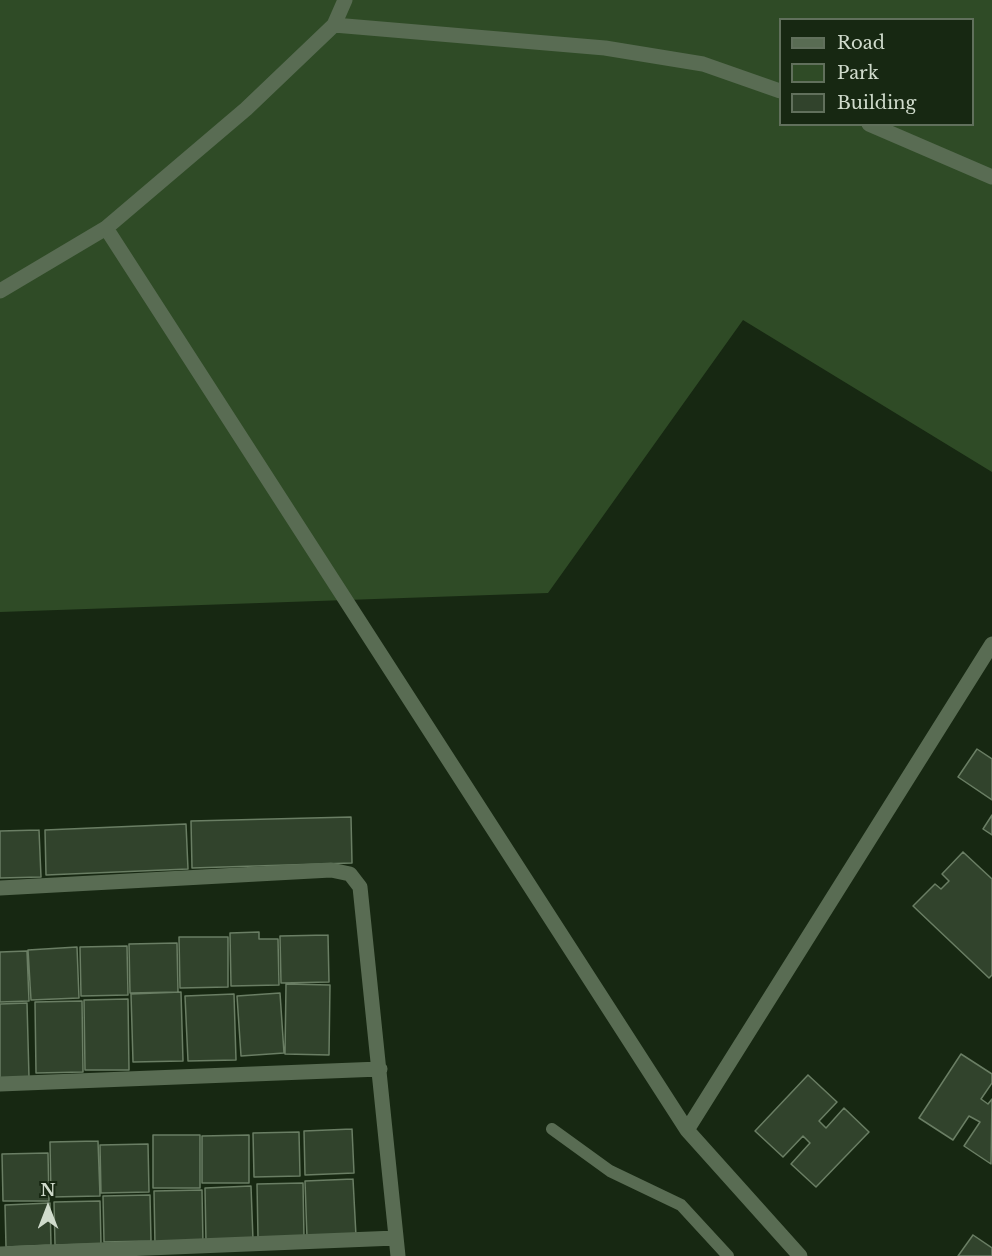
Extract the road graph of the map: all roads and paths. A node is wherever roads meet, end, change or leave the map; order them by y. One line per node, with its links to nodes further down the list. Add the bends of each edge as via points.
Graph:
1 (345, 0): 2 (street)
2 (334, 25): 3 (street, via 605,48 703,64); 6 (street, via 246,109)
3 (779, 91)
4 (874, 126): 5 (street)
5 (992, 177)
6 (106, 228): 7 (street); 13 (street)
7 (0, 291)
8 (992, 644): 13 (street)
9 (0, 888): 10 (street, via 331,870 350,874 360,887)
10 (380, 1069): 11 (street); 14 (street)
11 (0, 1084)
12 (552, 1130): 17 (lane, via 609,1171 681,1204)
13 (687, 1130): 18 (street)
14 (396, 1238): 15 (street); 16 (street)
15 (0, 1254)
16 (398, 1256)
17 (728, 1256)
18 (800, 1256)

